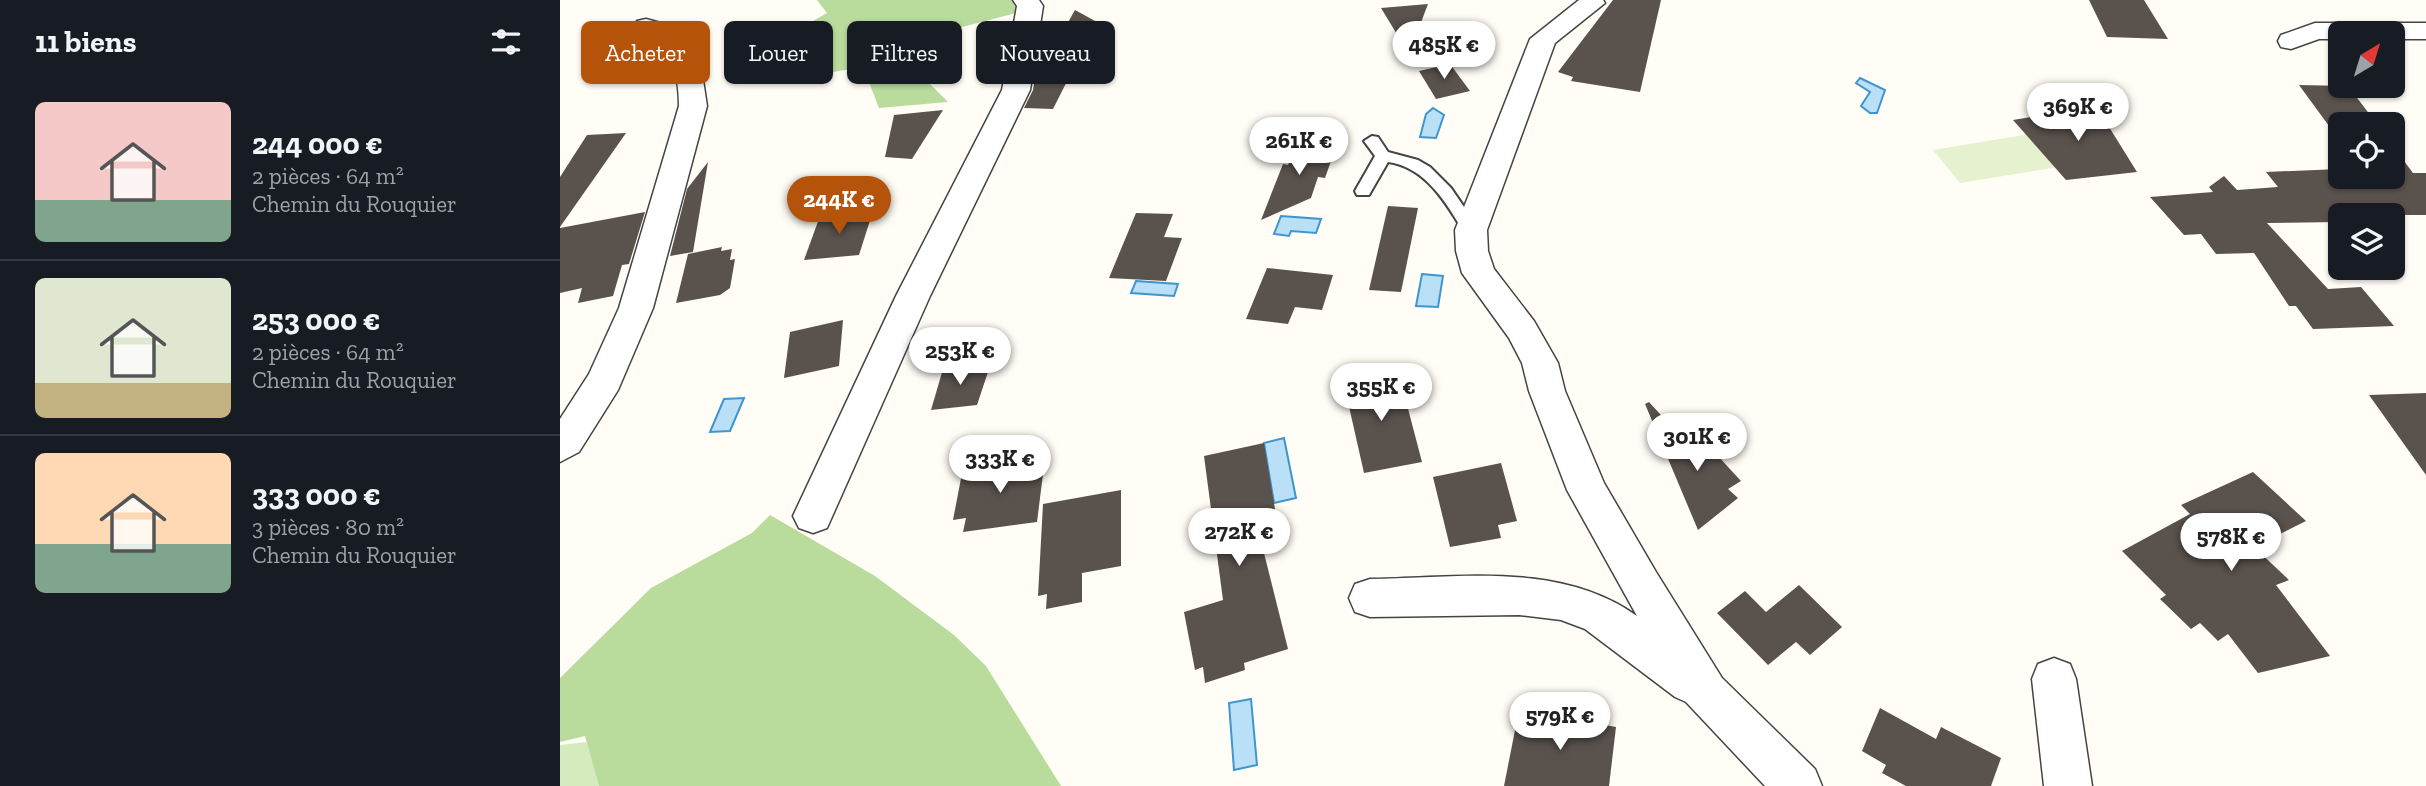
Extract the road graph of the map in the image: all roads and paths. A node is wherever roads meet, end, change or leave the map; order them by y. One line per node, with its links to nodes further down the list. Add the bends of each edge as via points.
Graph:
1 (1026, 0): 11 (street, via 1030,6 1016,90)
2 (1592, 3): 9 (street, via 1543,39)
3 (2426, 31): 4 (street, via 2315,31)
4 (2291, 41)
5 (693, 84): 10 (street, via 693,106 636,308 605,380)
6 (1372, 141): 7 (lane)
7 (1383, 156): 8 (lane); 9 (lane, via 1401,156 1425,170 1448,194)
8 (1363, 191)
9 (1471, 230): 14 (street, via 1479,273 1522,330 1540,363 1587,490)
10 (560, 446)
11 (813, 516)
12 (1370, 598): 14 (street, via 1519,596 1561,601 1600,615)
13 (2053, 679): 16 (street)
14 (1706, 693): 15 (street)
15 (1798, 786)
16 (2068, 786)

